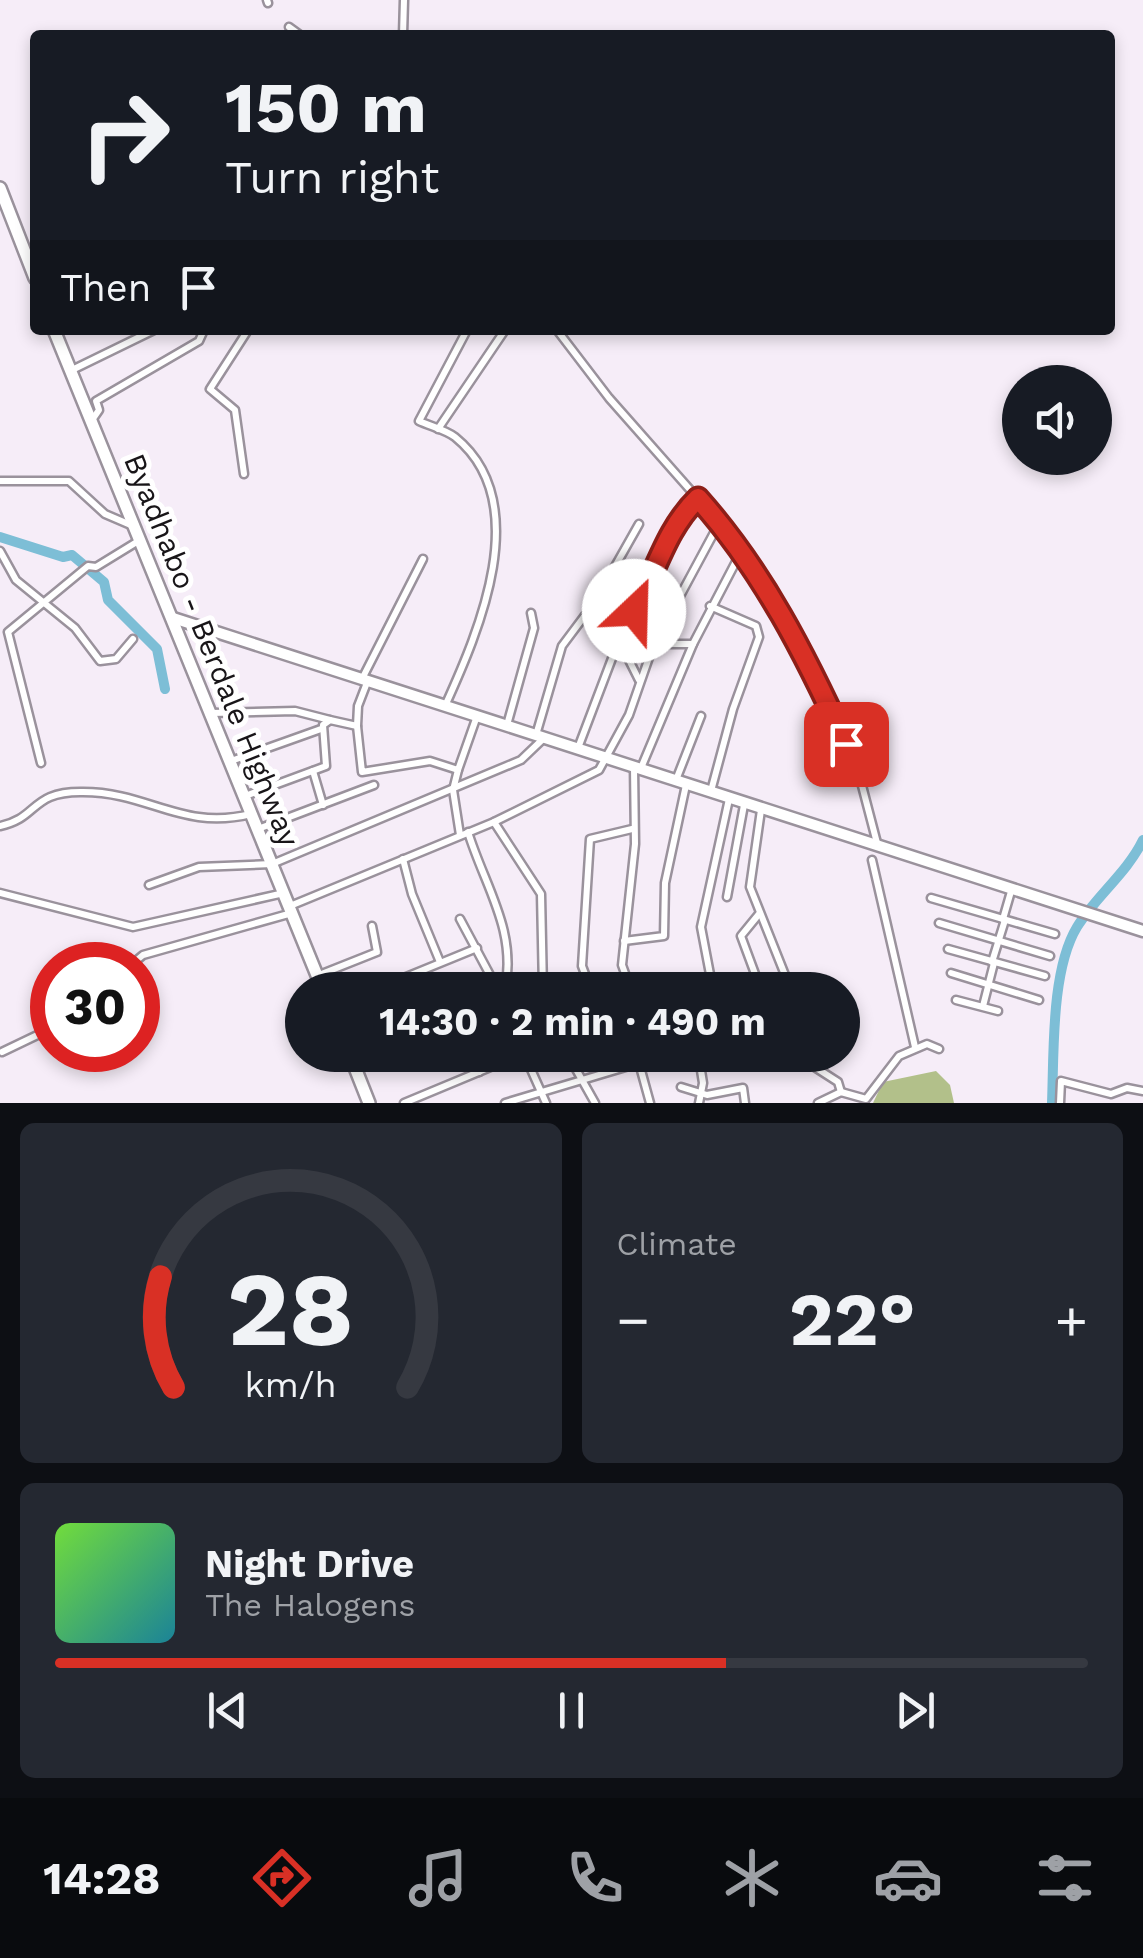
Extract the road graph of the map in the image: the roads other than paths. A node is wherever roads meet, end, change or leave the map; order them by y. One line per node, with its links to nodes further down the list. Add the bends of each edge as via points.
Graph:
1 (404, 0): 4 (street)
2 (290, 27): 3 (street)
3 (294, 30)
4 (403, 30)
5 (0, 190): 6 (main road)
6 (30, 265)
7 (56, 335): 14 (main road, Byadhabo - Berdale Highway)
8 (144, 335): 14 (street)
9 (202, 335): 15 (street, via 96,401 100,410)
10 (245, 335): 17 (street, via 210,389 235,410)
11 (464, 335): 16 (street, via 420,421)
12 (502, 335): 16 (street)
13 (561, 335): 19 (street)
14 (71, 370): 15 (main road, Byadhabo - Berdale Highway)
15 (92, 420): 22 (main road, Byadhabo - Berdale Highway)
16 (438, 429): 37 (street, via 456,438 483,470 494,512 487,594)
17 (244, 474)
18 (0, 480): 22 (street, via 69,481 105,514)
19 (698, 498): 20 (street); 32 (street, via 656,558)
20 (714, 516): 24 (street); 34 (street, via 716,529)
21 (640, 524): 26 (street)
22 (139, 533): 27 (street); 30 (main road, Byadhabo - Berdale Highway)
23 (0, 551): 27 (street, via 16,580)
24 (742, 552): 28 (street); 68 (street, via 799,642 860,778)
25 (423, 559): 35 (street)
26 (595, 602): 32 (street); 45 (street, via 562,646)
27 (43, 603): 31 (street, via 75,628 100,661 116,659); 49 (street, via 8,632)
28 (710, 606): 33 (street); 56 (street, via 759,630)
29 (532, 613): 43 (street, via 534,628)
30 (174, 618): 35 (street); 38 (main road, Byadhabo - Berdale Highway)
31 (132, 639)
32 (620, 640): 36 (street); 46 (street)
33 (693, 644): 34 (street); 50 (street)
34 (652, 649): 36 (street)
35 (366, 678): 37 (street); 42 (street)
36 (640, 681): 47 (street)
37 (445, 706): 39 (street)
38 (211, 713): 41 (street, via 295,711); 48 (main road, Byadhabo - Berdale Highway)
39 (477, 716): 43 (street); 52 (street)
40 (701, 716): 53 (street)
41 (330, 720): 42 (street); 44 (street)
42 (357, 726): 52 (street, via 362,772 430,761)
43 (507, 726): 45 (street)
44 (321, 729): 48 (street); 51 (street, via 328,763)
45 (540, 736): 46 (street); 55 (street, via 521,760)
46 (578, 748): 47 (street)
47 (607, 758): 50 (street); 63 (street, via 588,778)
48 (231, 761): 57 (main road, Byadhabo - Berdale Highway)
49 (41, 763)
50 (638, 767): 53 (street); 66 (street)
51 (313, 770): 57 (street); 59 (street)
52 (458, 770): 55 (street)
53 (681, 783): 56 (street); 86 (street, via 664,936)
54 (374, 784): 59 (street)
55 (453, 786): 67 (street); 71 (street)
56 (711, 793): 58 (street)
57 (245, 796): 62 (main road, Byadhabo - Berdale Highway)
58 (728, 800): 60 (street); 102 (street, via 701,927)
59 (323, 805): 65 (street)
60 (744, 805): 61 (street); 76 (street)
61 (761, 810): 68 (street); 79 (street, via 750,887)
62 (252, 814): 64 (street, via 200,821 129,796 79,792 46,795 15,823); 65 (main road, Byadhabo - Berdale Highway)
63 (494, 822): 67 (street); 99 (street, via 541,894)
64 (0, 826)
65 (258, 829): 71 (main road, Byadhabo - Berdale Highway)
66 (632, 829): 86 (street); 100 (street, via 590,838)
67 (464, 833): 69 (street); 98 (street, via 502,912)
68 (877, 843): 73 (street)
69 (404, 858): 78 (street); 92 (street)
70 (872, 860): 113 (street)
71 (272, 864): 72 (street, via 198,868); 75 (main road, Byadhabo - Berdale Highway)
72 (150, 886)
73 (1012, 888): 81 (street); 84 (street)
74 (0, 893): 75 (street, via 133,926)
75 (284, 893): 78 (main road, Byadhabo - Berdale Highway)
76 (727, 896)
77 (930, 898): 81 (street)
78 (291, 910): 89 (street); 94 (main road, Byadhabo - Berdale Highway)
79 (758, 914): 103 (street, via 741,936); 104 (street)
80 (460, 919): 88 (street)
81 (1004, 919): 85 (street); 87 (street)
82 (939, 923): 87 (street)
83 (372, 926): 95 (street, via 377,952)
84 (1143, 931)
85 (1056, 934)
86 (624, 941): 101 (street)
87 (998, 941): 91 (street); 93 (street)
88 (477, 948): 92 (street); 97 (street)
89 (160, 949)
90 (948, 949): 93 (street)
91 (1050, 956)
92 (440, 962): 96 (street)
93 (993, 962): 106 (street); 107 (street)
94 (316, 972)
95 (328, 972)
96 (416, 972)
97 (491, 972)
98 (504, 972)
99 (543, 972)
100 (584, 972)
101 (625, 972)
102 (709, 972)
103 (754, 972)
104 (783, 972)
105 (951, 972): 107 (street)
106 (1045, 976)
107 (988, 984): 109 (street); 110 (street)
108 (956, 1000): 110 (street)
109 (1039, 1000)
110 (983, 1006): 111 (street)
111 (998, 1010)
112 (30, 1039): 115 (street)
113 (915, 1047): 114 (street); 128 (street, via 899,1056 866,1099)
114 (939, 1049)
115 (2, 1052)
116 (357, 1072): 130 (main road)
117 (479, 1072): 131 (street)
118 (532, 1072): 126 (street)
119 (578, 1072): 124 (street)
120 (608, 1072): 124 (street)
121 (641, 1072): 135 (street)
122 (702, 1072): 129 (street)
123 (822, 1072): 128 (street)
124 (584, 1082): 126 (street); 134 (street)
125 (681, 1087): 129 (street)
126 (540, 1091): 132 (street); 133 (street)
127 (1143, 1091): 139 (street, via 1104,1093 1062,1082)
128 (841, 1092): 138 (street)
129 (702, 1094): 136 (street); 137 (street, via 742,1088)
130 (369, 1103)
131 (404, 1103)
132 (505, 1103)
133 (546, 1103)
134 (594, 1103)
135 (650, 1103)
136 (699, 1103)
137 (745, 1103)
138 (818, 1103)
139 (1060, 1103)

